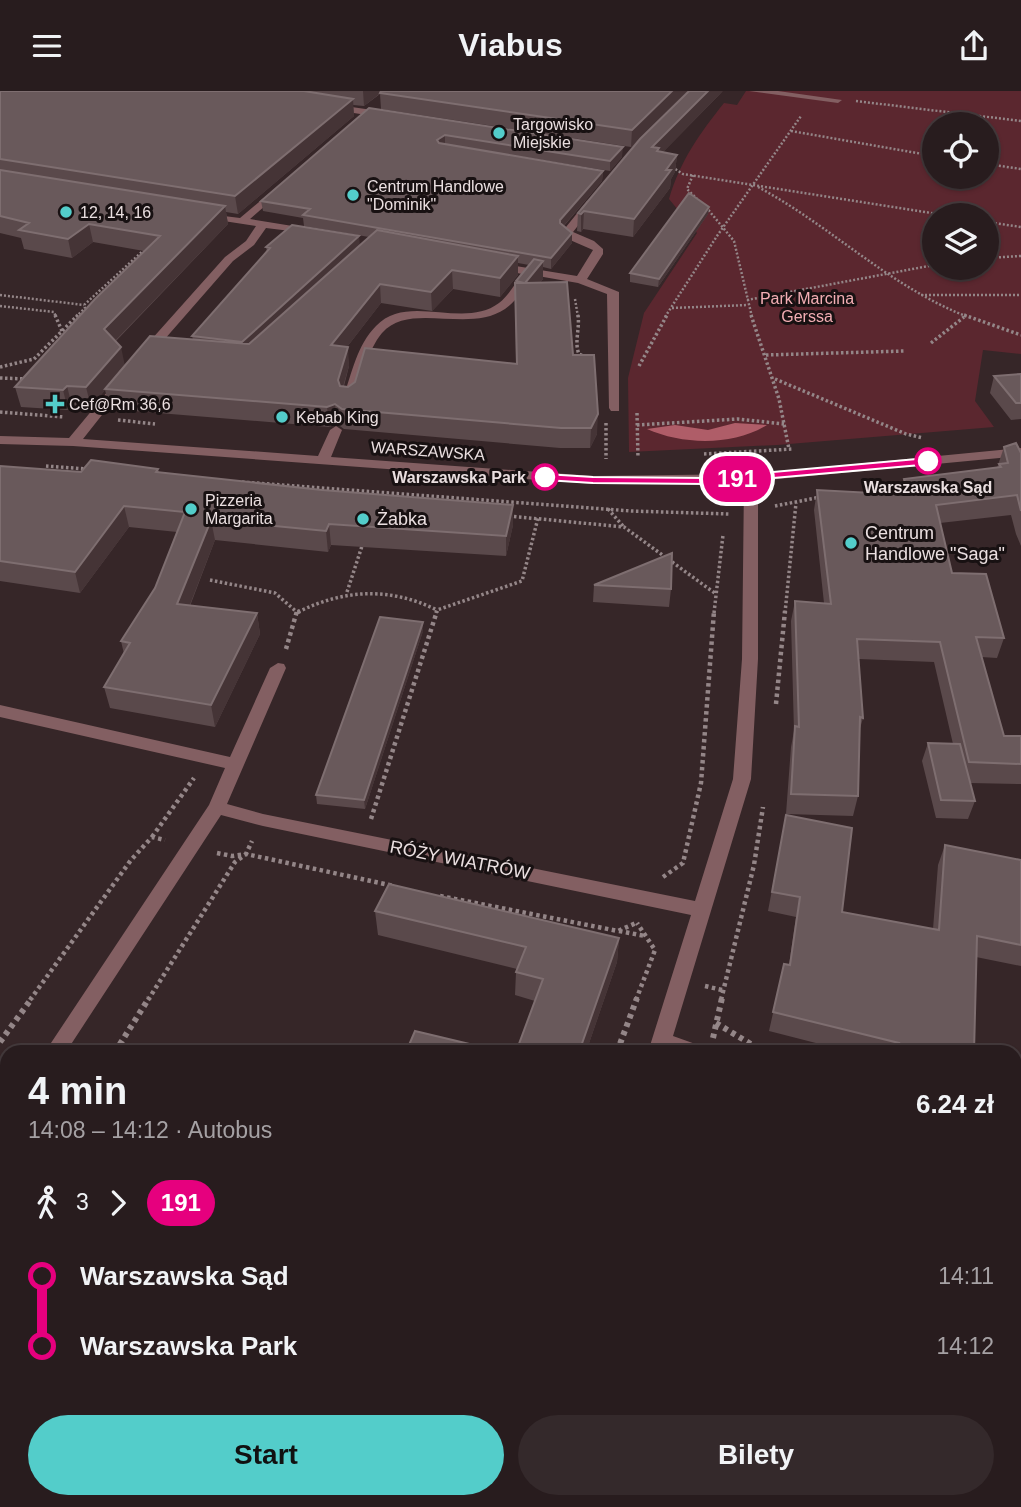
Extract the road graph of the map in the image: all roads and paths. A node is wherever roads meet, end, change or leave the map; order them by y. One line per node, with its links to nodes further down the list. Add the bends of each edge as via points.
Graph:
1 (753, 91): 3 (street)
2 (331, 96): 6 (street, via 319,105)
3 (816, 98): 4 (street); 9 (path)
4 (838, 100): 8 (path)
5 (376, 104): 6 (street)
6 (362, 116): 7 (street)
7 (391, 116)
8 (1021, 121)
9 (791, 131): 10 (path); 16 (path)
10 (922, 154)
11 (672, 161): 14 (path, via 675,170)
12 (999, 166): 13 (path)
13 (1021, 169)
14 (693, 175): 16 (path); 23 (path, via 687,189)
15 (291, 178): 20 (street)
16 (754, 185): 18 (path); 23 (path); 34 (path, via 816,221)
17 (599, 193): 35 (street, via 567,232 598,249)
18 (922, 212)
19 (191, 213): 20 (street)
20 (242, 221): 22 (street)
21 (999, 224): 24 (path)
22 (263, 225): 25 (street); 56 (street)
23 (724, 227): 43 (path, via 734,241); 46 (path)
24 (1021, 227)
25 (326, 235)
26 (154, 241): 29 (path)
27 (1021, 256): 28 (path)
28 (999, 257)
29 (134, 260): 30 (path); 36 (path)
30 (142, 261)
31 (490, 264): 33 (street)
32 (922, 267): 34 (path)
33 (529, 272): 35 (street); 63 (street, via 502,306 489,313 452,318 407,316 386,322 360,359)
34 (887, 273): 39 (path); 43 (path)
35 (580, 280): 65 (street, via 613,292)
36 (102, 288): 37 (path); 45 (path)
37 (112, 289)
38 (575, 293): 55 (path, via 580,328 576,348)
39 (920, 295): 41 (path); 49 (path)
40 (0, 296): 42 (path)
41 (1021, 296)
42 (41, 300): 45 (path); 47 (path)
43 (747, 303): 46 (path); 54 (path)
44 (0, 306): 47 (path)
45 (84, 307): 48 (path); 50 (path)
46 (671, 308): 58 (path)
47 (31, 309): 50 (path, via 54,312)
48 (92, 311)
49 (965, 316): 51 (path); 52 (path)
50 (62, 331): 57 (path, via 34,359)
51 (1021, 335)
52 (931, 343)
53 (904, 351): 54 (path)
54 (765, 355): 61 (path)
55 (592, 359)
56 (135, 366)
57 (0, 367)
58 (638, 371)
59 (126, 377): 67 (street)
60 (0, 378): 62 (path)
61 (774, 379): 68 (path); 73 (path, via 926,439)
62 (34, 380)
63 (348, 401)
64 (636, 404): 70 (path)
65 (615, 408)
66 (0, 412): 67 (path)
67 (91, 417): 69 (path); 74 (street)
68 (784, 424): 70 (path, via 729,419); 76 (path)
69 (165, 425)
70 (637, 425): 79 (path, via 638,458)
71 (335, 430): 82 (street)
72 (0, 440): 74 (street, WARSZAWSKA)
73 (899, 441)
74 (73, 442): 82 (street, WARSZAWSKA)
75 (803, 449): 76 (path)
76 (789, 450): 78 (path); 83 (path)
77 (1021, 452): 83 (street, WARSZAWSKA)
78 (693, 455)
79 (627, 458)
80 (606, 459): 81 (path)
81 (617, 459)
82 (323, 461): 84 (street, WARSZAWSKA, via 593,480)
83 (805, 474): 84 (street, WARSZAWSKA)
84 (751, 478): 106 (street, via 750,659 742,779)
85 (608, 509): 89 (path)
86 (726, 514): 93 (path)
87 (507, 516): 88 (path)
88 (538, 518): 89 (path); 94 (path, via 522,580)
89 (624, 527): 93 (path)
90 (364, 540): 92 (path)
91 (210, 580): 95 (path, via 275,593)
92 (348, 593): 94 (path, via 419,600); 95 (path, via 316,601)
93 (716, 595): 105 (path, via 701,783 683,863 656,881 646,881)
94 (437, 610): 101 (path)
95 (298, 612): 96 (path)
96 (278, 668): 98 (street)
97 (0, 711): 98 (street)
98 (237, 765): 100 (street)
99 (197, 774): 102 (path)
100 (217, 807): 105 (street, RÓŻY WIATRÓW); 111 (street)
101 (370, 825)
102 (152, 837)
103 (400, 887): 112 (path, via 246,854 233,859)
104 (438, 896): 108 (path)
105 (642, 897): 106 (street, RÓŻY WIATRÓW); 107 (path)
106 (703, 910): 114 (street)
107 (637, 922): 108 (path); 109 (path)
108 (618, 931): 109 (path)
109 (646, 936): 113 (path, via 655,950)
110 (716, 1023): 115 (path)
111 (60, 1045)
112 (119, 1045)
113 (621, 1045)
114 (661, 1045)
115 (752, 1045)

